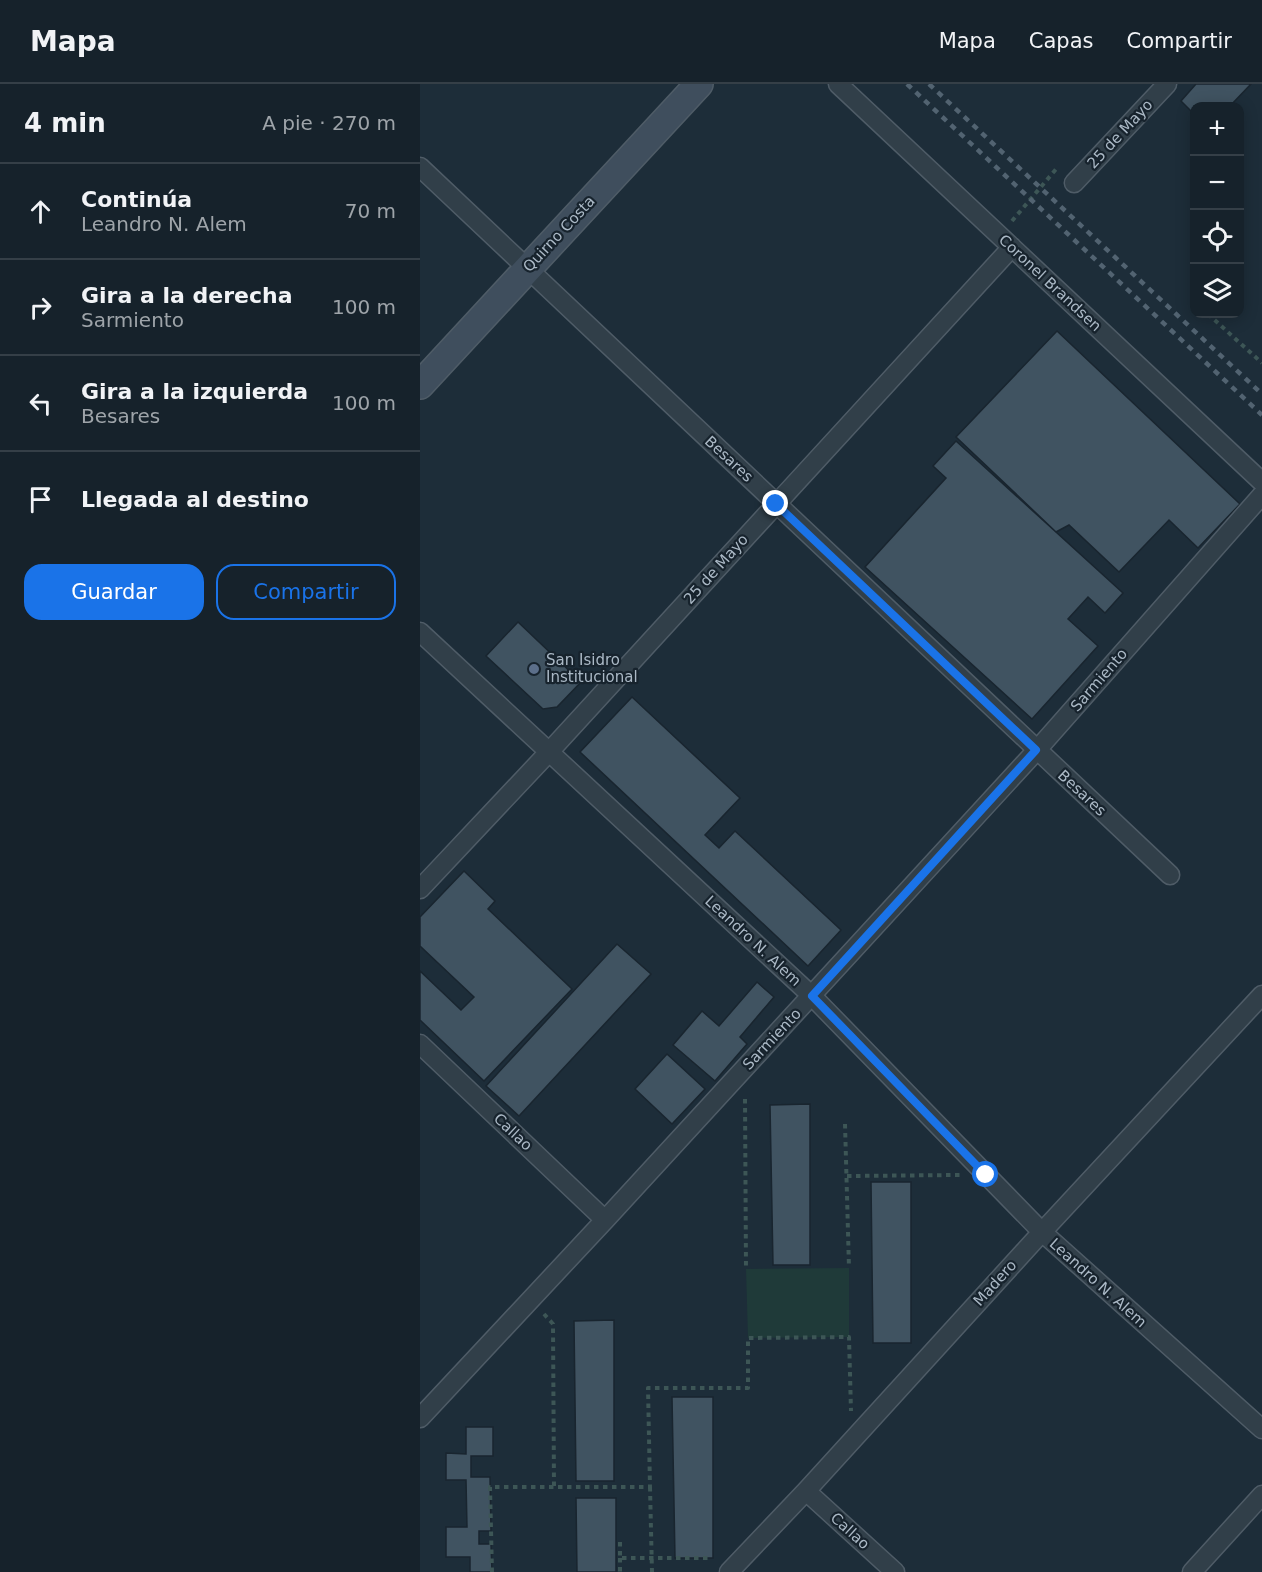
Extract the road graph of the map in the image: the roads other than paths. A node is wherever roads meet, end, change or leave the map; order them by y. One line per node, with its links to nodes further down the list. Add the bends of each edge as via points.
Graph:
1 (699, 84): 7 (street, Quirno Costa)
2 (838, 84): 6 (street, Coronel Brandsen)
3 (1167, 84): 5 (street, 25 de Mayo)
4 (420, 167): 7 (street, Besares)
5 (1076, 182)
6 (1006, 242): 9 (street, Coronel Brandsen); 11 (street, 25 de Mayo)
7 (528, 269): 8 (street, Quirno Costa); 11 (street, Besares)
8 (420, 385)
9 (1262, 482)
10 (1262, 495): 13 (street, Sarmiento)
11 (776, 504): 13 (street, Besares); 14 (street, 25 de Mayo)
12 (420, 632): 14 (street, Leandro N. Alem)
13 (1036, 750): 15 (street, Besares); 18 (street, Sarmiento)
14 (549, 752): 16 (street, 25 de Mayo); 18 (street, Leandro N. Alem)
15 (1170, 875)
16 (420, 889)
17 (1262, 995): 21 (street, Madero)
18 (812, 996): 20 (street, Sarmiento); 21 (street, Leandro N. Alem)
19 (420, 1044): 20 (street, Callao)
20 (606, 1220): 22 (street, Sarmiento)
21 (1042, 1232): 23 (street, Leandro N. Alem); 24 (street, Madero)
22 (420, 1419)
23 (1262, 1429)
24 (806, 1491): 26 (street, Madero); 27 (street, Callao)
25 (1262, 1495): 28 (street)
26 (729, 1572)
27 (895, 1572)
28 (1191, 1572)

